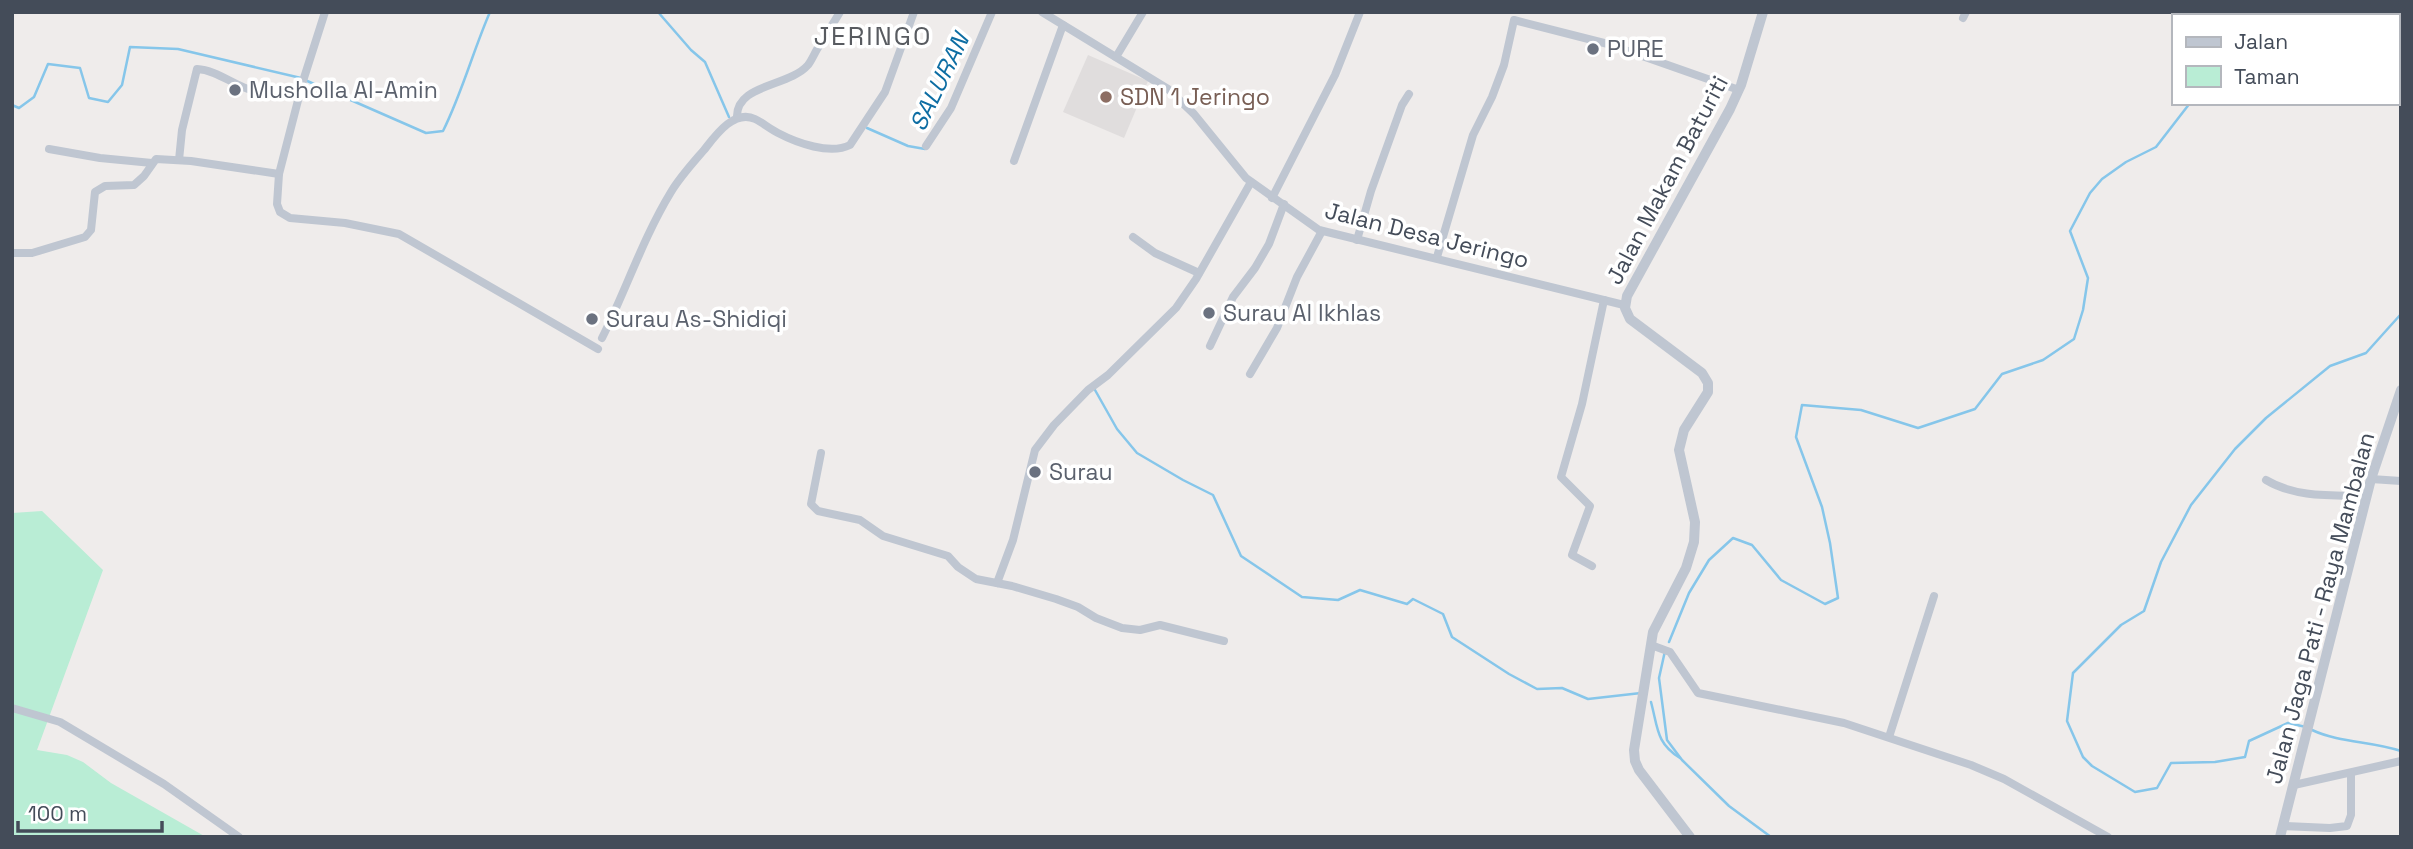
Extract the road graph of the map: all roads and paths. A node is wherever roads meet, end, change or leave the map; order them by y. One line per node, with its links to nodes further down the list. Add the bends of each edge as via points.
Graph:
1 (325, 12): 13 (street)
2 (839, 12): 14 (street, via 809,64 791,79 740,102)
3 (915, 12): 14 (street, via 885,92 848,146 806,144 754,118)
4 (992, 12): 15 (street, via 951,108)
5 (1042, 12): 9 (street, Jalan Desa Jeringo)
6 (1143, 12): 10 (street)
7 (1360, 12): 22 (street, via 1335,75)
8 (1763, 12): 11 (street, Jalan Makam Baturiti)
9 (1063, 25): 10 (street, Jalan Desa Jeringo); 18 (street)
10 (1116, 57): 21 (street, Jalan Desa Jeringo, via 1177,97)
11 (1739, 90): 28 (street, via 1608,44 1514,20 1504,65 1473,135); 31 (street, Jalan Makam Baturiti)
12 (1409, 94): 26 (street)
13 (299, 97): 17 (street, via 252,90 197,69); 20 (street)
14 (737, 118): 32 (street, via 712,139 672,190)
15 (926, 146)
16 (49, 149): 19 (street)
17 (179, 160): 19 (street); 20 (street)
18 (1014, 161)
19 (152, 163): 27 (street, via 134,185 105,186 95,192 91,230 85,237 32,253)
20 (279, 174): 34 (street, via 277,204 290,218 399,234)
21 (1251, 182): 22 (street, Jalan Desa Jeringo); 29 (street)
22 (1272, 198): 23 (street, Jalan Desa Jeringo)
23 (1284, 204): 24 (street, Jalan Desa Jeringo); 33 (street, via 1269,244 1233,297)
24 (1322, 231): 26 (street, Jalan Desa Jeringo); 35 (street)
25 (1133, 237): 29 (street, via 1155,253)
26 (1357, 240): 28 (street, Jalan Desa Jeringo)
27 (12, 253)
28 (1437, 257): 30 (street, Jalan Desa Jeringo)
29 (1199, 273): 43 (street, via 1164,321 1088,390 1035,450 1013,540)
30 (1604, 300): 31 (street, Jalan Desa Jeringo); 42 (street, via 1561,477 1590,506 1572,555)
31 (1624, 305): 46 (street, Jalan Makam Baturiti, via 1630,319 1702,373 1709,386 1679,443 1695,522 1691,552 1656,623)
32 (602, 338)
33 (1210, 346)
34 (598, 349)
35 (1251, 374)
36 (2401, 390): 38 (street, Jalan Jaga Pati - Raya Mambalan)
37 (821, 453): 43 (street, via 811,504 818,511 860,520 883,536 948,556 976,579)
38 (2371, 479): 40 (street); 41 (street, Jalan Jaga Pati - Raya Mambalan)
39 (2266, 480): 41 (street, via 2300,493)
40 (2401, 481)
41 (2367, 496): 51 (street, Jalan Jaga Pati - Raya Mambalan)
42 (1592, 566)
43 (997, 583): 45 (street, via 1079,607 1122,628 1160,625)
44 (1934, 596): 48 (street)
45 (1224, 641)
46 (1651, 645): 48 (street, via 1670,652 1698,693 1844,723); 54 (street, Jalan Makam Baturiti, via 1635,761)
47 (12, 708): 53 (street, via 60,722 164,784)
48 (1889, 737): 55 (street, via 2004,779)
49 (2401, 761): 50 (street)
50 (2351, 773): 51 (street); 52 (street, via 2347,826)
51 (2294, 785): 52 (street, Jalan Jaga Pati - Raya Mambalan)
52 (2282, 831)
53 (239, 837)
54 (1690, 837)
55 (2108, 837)

